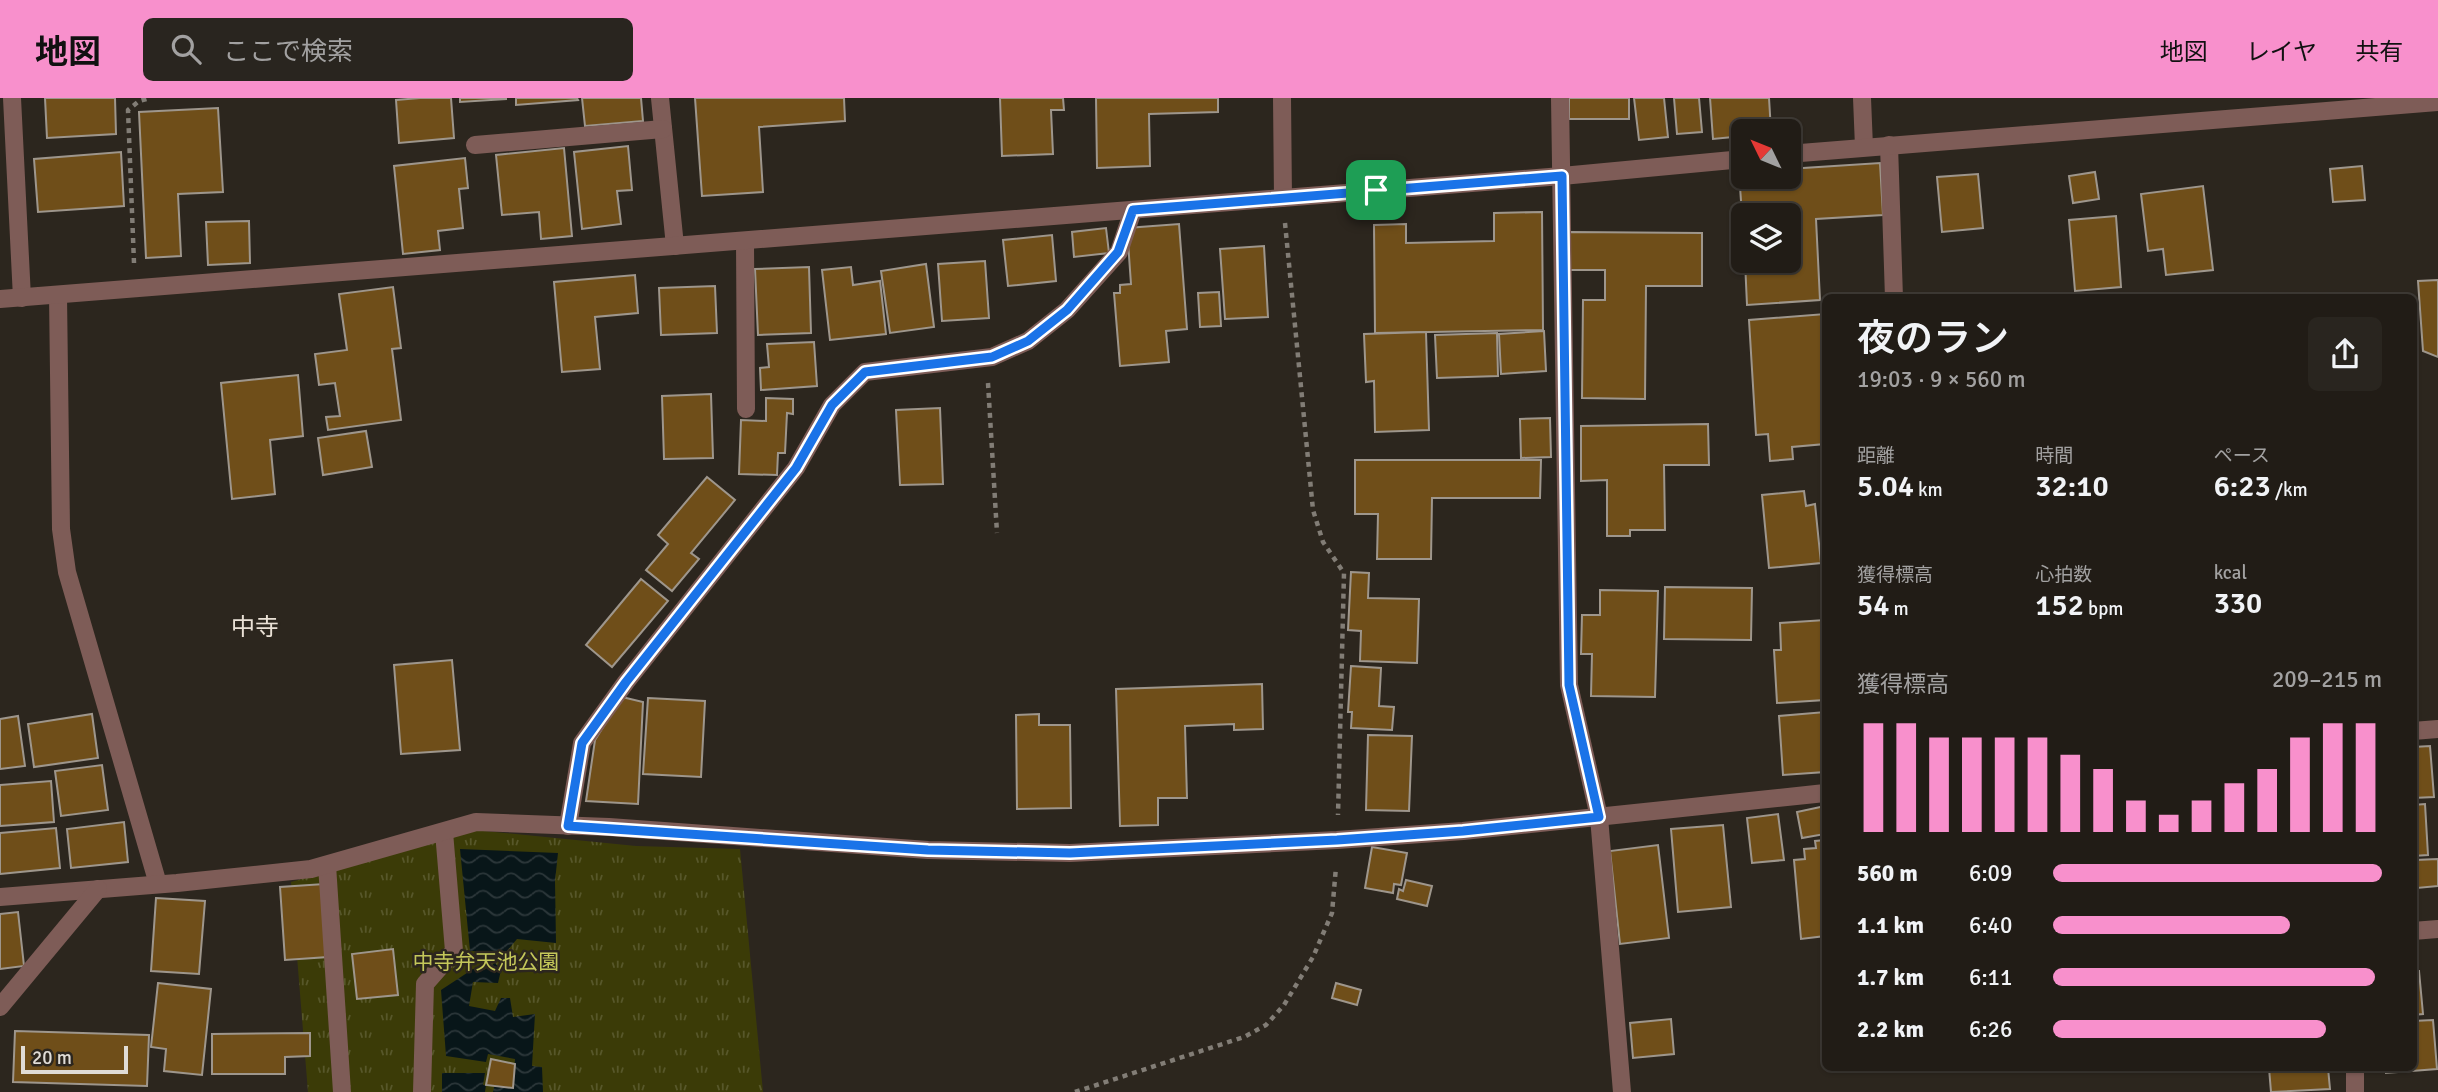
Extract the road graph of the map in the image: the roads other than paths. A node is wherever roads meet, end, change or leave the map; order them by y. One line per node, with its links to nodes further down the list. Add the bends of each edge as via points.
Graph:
1 (12, 98): 20 (street)
2 (660, 98): 7 (street)
3 (1282, 98): 14 (street)
4 (1560, 98): 13 (street)
5 (1862, 98): 10 (street)
6 (2438, 102): 9 (street)
7 (663, 129): 8 (street); 17 (street)
8 (475, 145)
9 (1889, 145): 10 (street); 18 (street)
10 (1864, 147): 11 (street)
11 (1801, 153)
12 (1731, 160): 13 (street)
13 (1562, 176): 14 (street); 26 (street, via 1569,685)
14 (1283, 198): 15 (street)
15 (1133, 210): 16 (street); 27 (street, via 1118,252 1067,310 1028,341 987,358 865,372 832,405 796,468 582,743)
16 (745, 240): 17 (street); 22 (street)
17 (675, 246): 19 (street)
18 (1894, 294)
19 (58, 295): 20 (street); 30 (street, via 61,529 67,572)
20 (22, 298): 21 (street)
21 (0, 299)
22 (746, 409)
23 (2438, 729): 24 (street)
24 (2417, 731)
25 (1822, 793): 26 (street)
26 (1599, 817): 27 (street, via 1463,831 1070,853 928,850); 39 (street)
27 (568, 826): 28 (street, via 476,822)
28 (444, 832): 29 (street); 38 (street, via 454,951 425,984)
29 (327, 865): 30 (street); 37 (street)
30 (158, 884): 31 (street)
31 (98, 889): 32 (street); 35 (street)
32 (0, 897)
33 (2438, 929): 34 (street)
34 (2417, 931)
35 (0, 1007)
36 (2355, 1071): 40 (street)
37 (342, 1092)
38 (422, 1092)
39 (1622, 1092)
40 (2355, 1092)

